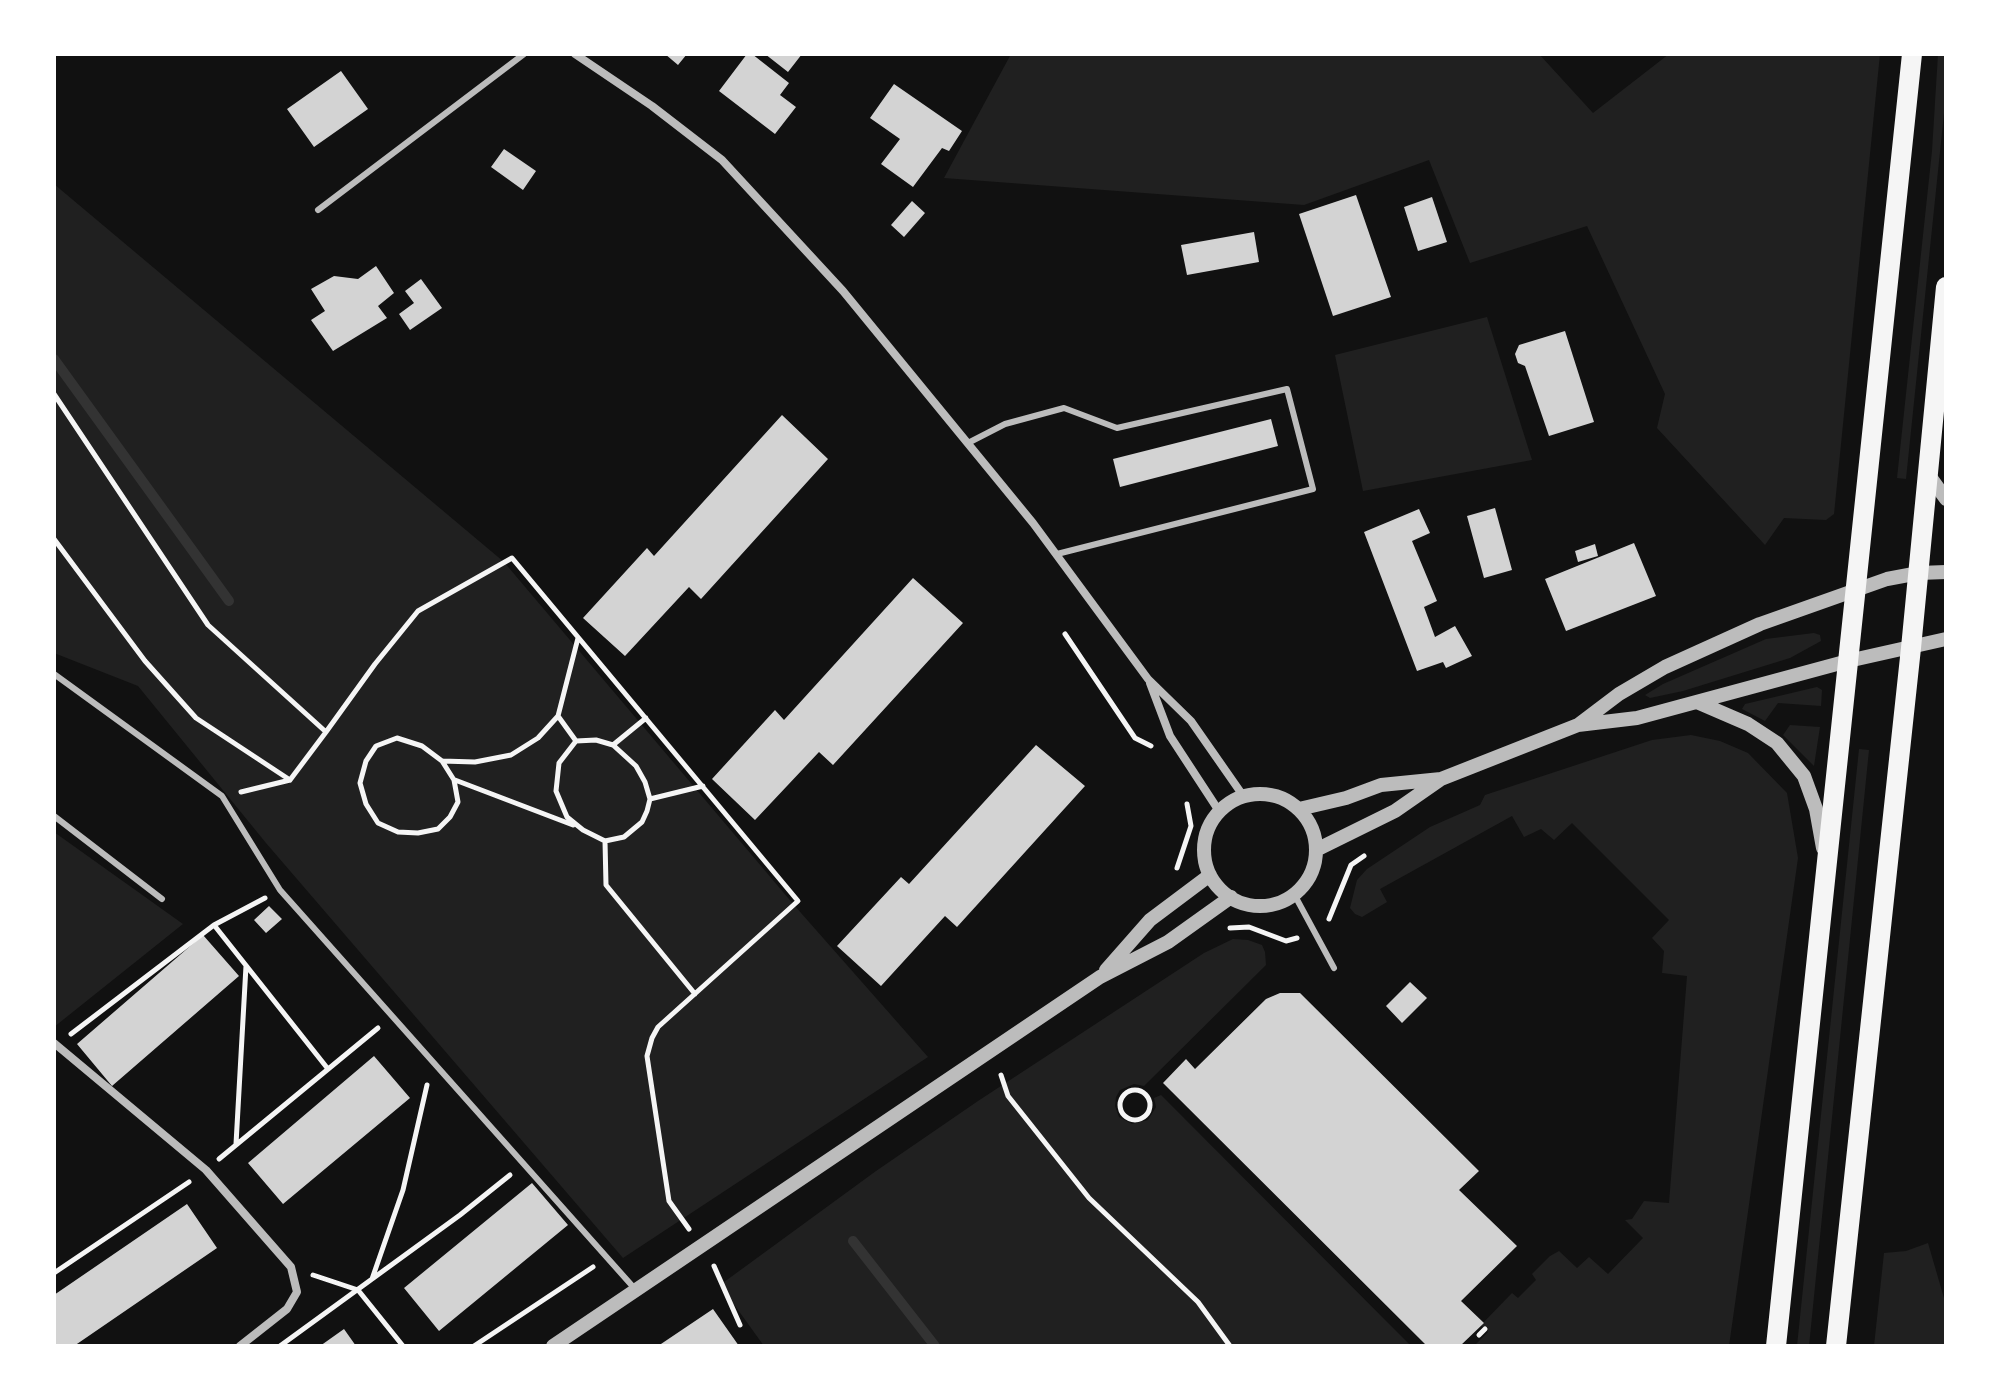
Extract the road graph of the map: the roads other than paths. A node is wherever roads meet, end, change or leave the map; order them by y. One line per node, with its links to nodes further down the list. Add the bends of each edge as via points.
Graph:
1 (524, 54): 4 (lane)
2 (575, 54): 6 (street, via 722,160 843,291)
3 (1912, 54): 12 (main road)
4 (318, 210)
5 (1946, 287): 7 (main road)
6 (968, 443): 9 (street); 9 (lane, via 1005,424 1064,408 1117,428 1287,389 1313,489)
7 (1928, 474): 8 (street); 11 (main road)
8 (1946, 499)
9 (1057, 554): 17 (street)
10 (1946, 572): 11 (street)
11 (1919, 573): 12 (street); 14 (main road)
12 (1856, 588): 15 (main road); 19 (street, via 1665,667)
13 (1946, 639): 14 (street)
14 (1911, 648): 15 (street); 38 (main road)
15 (1848, 661): 18 (street); 26 (main road)
16 (54, 674): 34 (lane, via 222,796 280,890)
17 (1148, 679): 21 (street, via 1191,721); 23 (street, via 1170,736)
18 (1697, 702): 19 (street, via 1637,718); 26 (street, via 1777,743 1804,776 1816,809)
19 (1578, 725): 20 (street)
20 (1441, 779): 22 (street, via 1381,785); 25 (street, via 1395,811)
21 (1244, 797): 22 (street, via 1267,794); 23 (street)
22 (1299, 809): 25 (street, via 1310,823)
23 (1219, 811): 27 (street, via 1204,842)
24 (54, 816): 30 (lane)
25 (1316, 850): 28 (street, via 1311,875)
26 (1826, 870): 37 (main road)
27 (1210, 875): 29 (street); 32 (street, via 1150,920)
28 (1294, 894): 29 (street, via 1269,906); 31 (lane)
29 (1231, 897): 32 (street, via 1168,942)
30 (162, 899)
31 (1334, 968)
32 (1100, 977): 34 (street)
33 (55, 1044): 35 (street, via 206,1170 291,1267 297,1292 287,1309)
34 (636, 1290): 36 (street)
35 (240, 1346)
36 (553, 1346)
37 (1776, 1346)
38 (1836, 1346)

